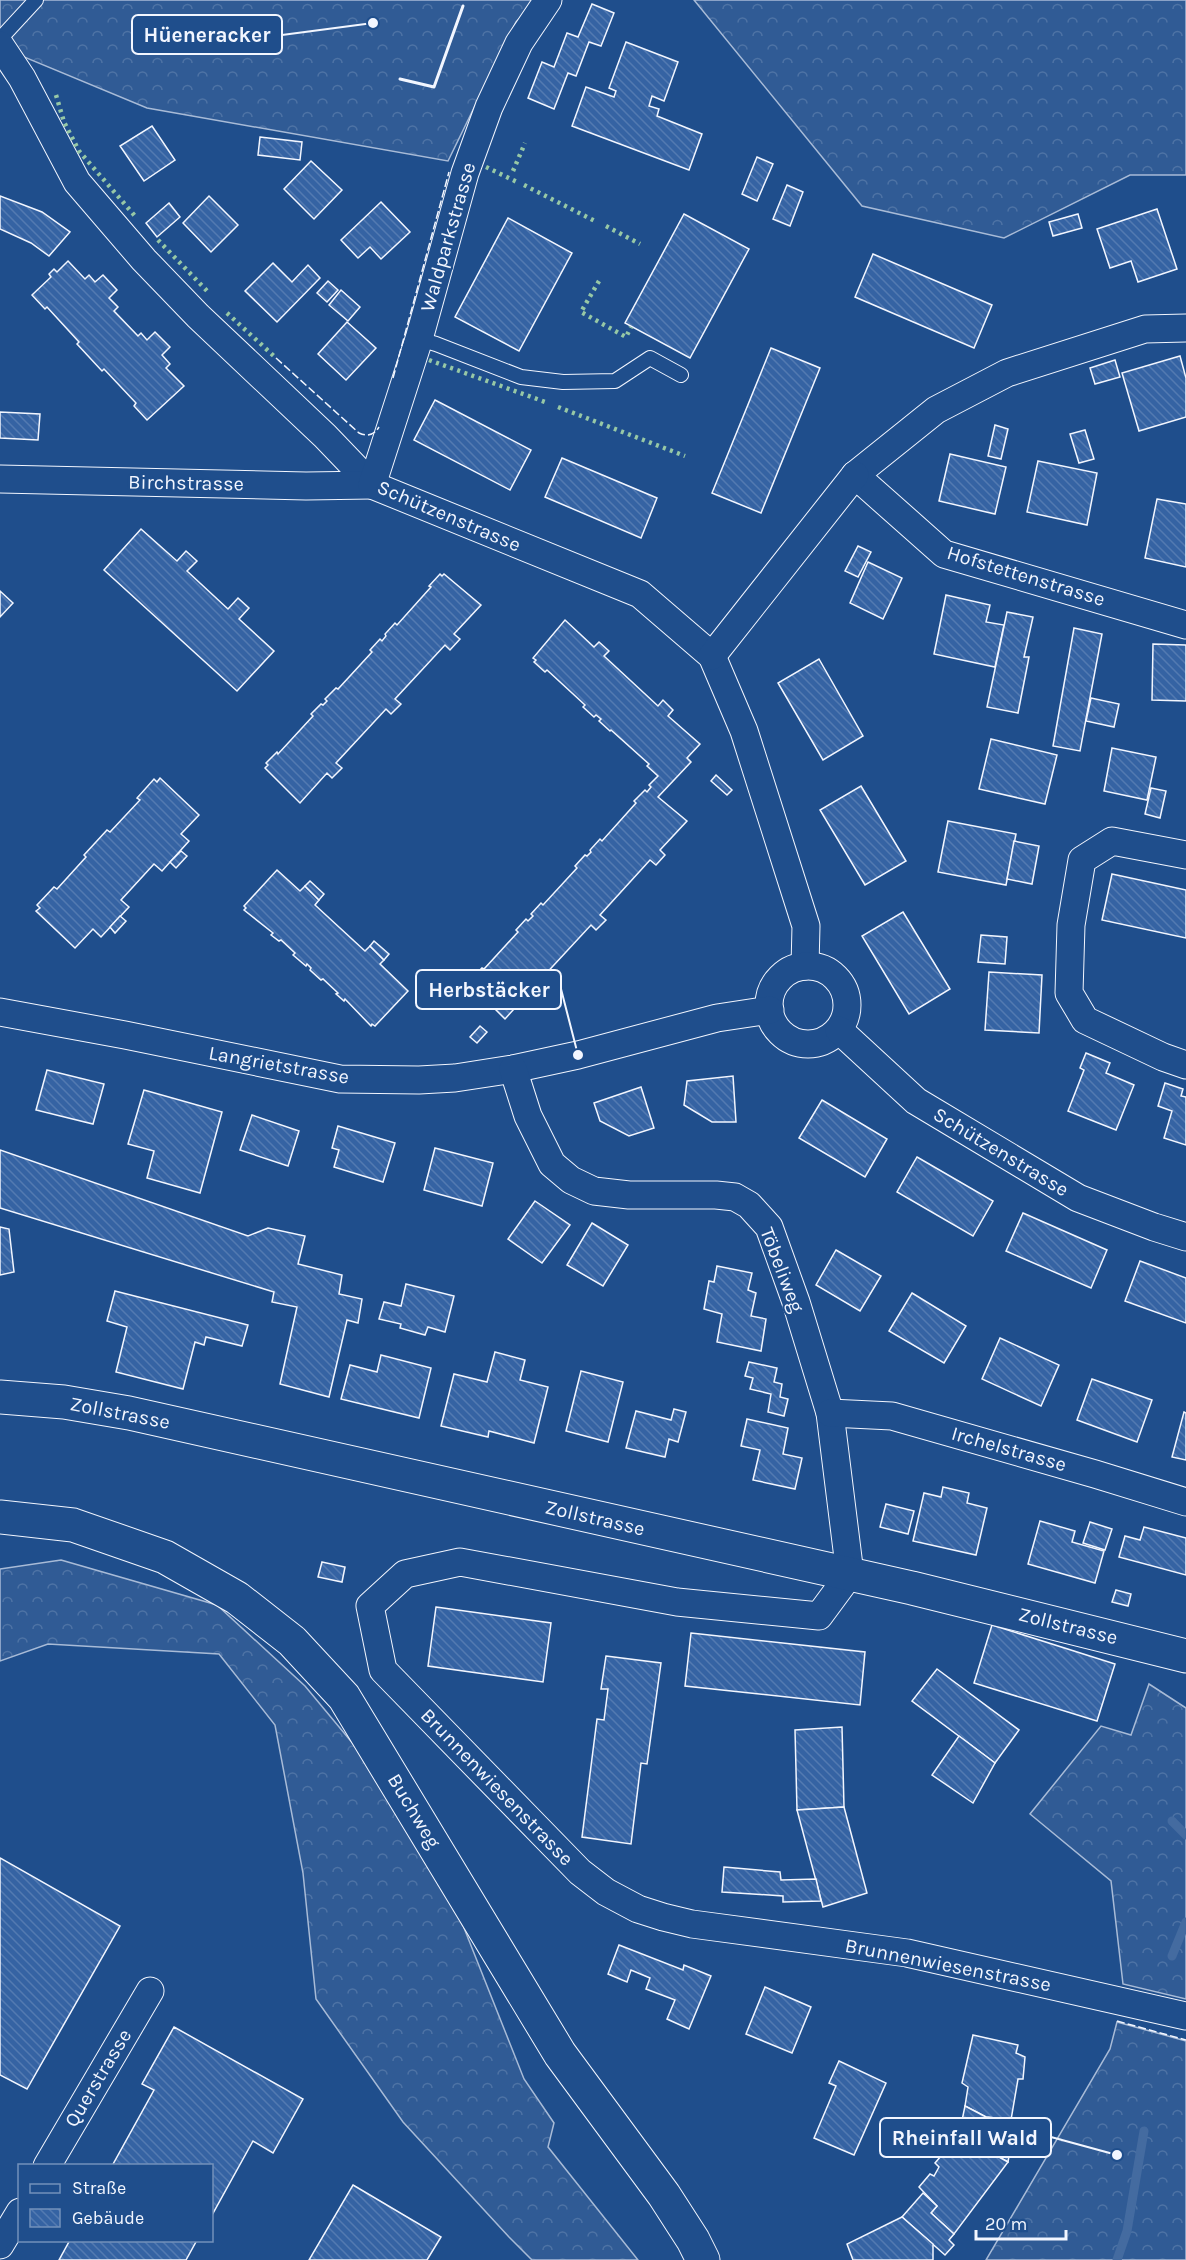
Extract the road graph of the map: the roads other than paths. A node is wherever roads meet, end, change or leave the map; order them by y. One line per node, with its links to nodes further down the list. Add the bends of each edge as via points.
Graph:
1 (36, 0): 3 (lane)
2 (548, 0): 6 (street, Waldparkstrasse, via 519,43 489,107 465,173)
3 (0, 39)
4 (0, 45): 10 (street, Schützenstrasse, via 22,78 76,182 198,316)
5 (1186, 328): 8 (street, via 1145,329 1007,373 936,410)
6 (419, 339): 7 (lane, via 521,377 563,382 615,381 650,358); 10 (street, Waldparkstrasse)
7 (681, 375)
8 (855, 475): 11 (street, Hofstettenstrasse, via 944,554); 12 (street)
9 (0, 479): 10 (street, Birchstrasse)
10 (372, 485): 12 (street, Schützenstrasse, via 640,594)
11 (1186, 625)
12 (712, 656): 14 (street, Schützenstrasse, via 744,731 806,926)
13 (1186, 855): 18 (street, via 1112,841 1082,860 1071,926 1069,993 1085,1020)
14 (805, 966): 15 (street, via 793,969 774,986); 17 (street, via 830,973 840,981 848,1006)
15 (770, 1010): 17 (street, via 780,1032 803,1044 817,1044); 19 (street, Langrietstrasse, via 717,1018)
16 (0, 1012): 19 (street, Langrietstrasse, via 340,1079 455,1078)
17 (839, 1030): 20 (street, Schützenstrasse, via 916,1101 1078,1198)
18 (1186, 1065)
19 (513, 1069): 22 (street, Töbeliweg, via 528,1116 552,1164 571,1180 594,1191 716,1195 735,1197 749,1205 769,1227)
20 (1186, 1237)
21 (0, 1397): 25 (main road, Zollstrasse, via 129,1413)
22 (830, 1413): 23 (street, Irchelstrasse, via 892,1416); 25 (street, Töbeliweg)
23 (1186, 1502)
24 (0, 1517): 32 (main road, Buchweg, via 73,1525 165,1557 237,1598 292,1641 344,1697 561,2054 664,2195)
25 (850, 1574): 26 (main road, Zollstrasse); 28 (street, Brunnenwiesenstrasse, via 819,1616 677,1602 460,1562 405,1574 370,1606 383,1670 580,1872 638,1909 692,1924 907,1953)
26 (1186, 1656)
27 (150, 1991): 29 (street, Querstrasse)
28 (1186, 2016)
29 (48, 2164)
30 (18, 2215): 31 (street)
31 (0, 2244)
32 (703, 2260)

